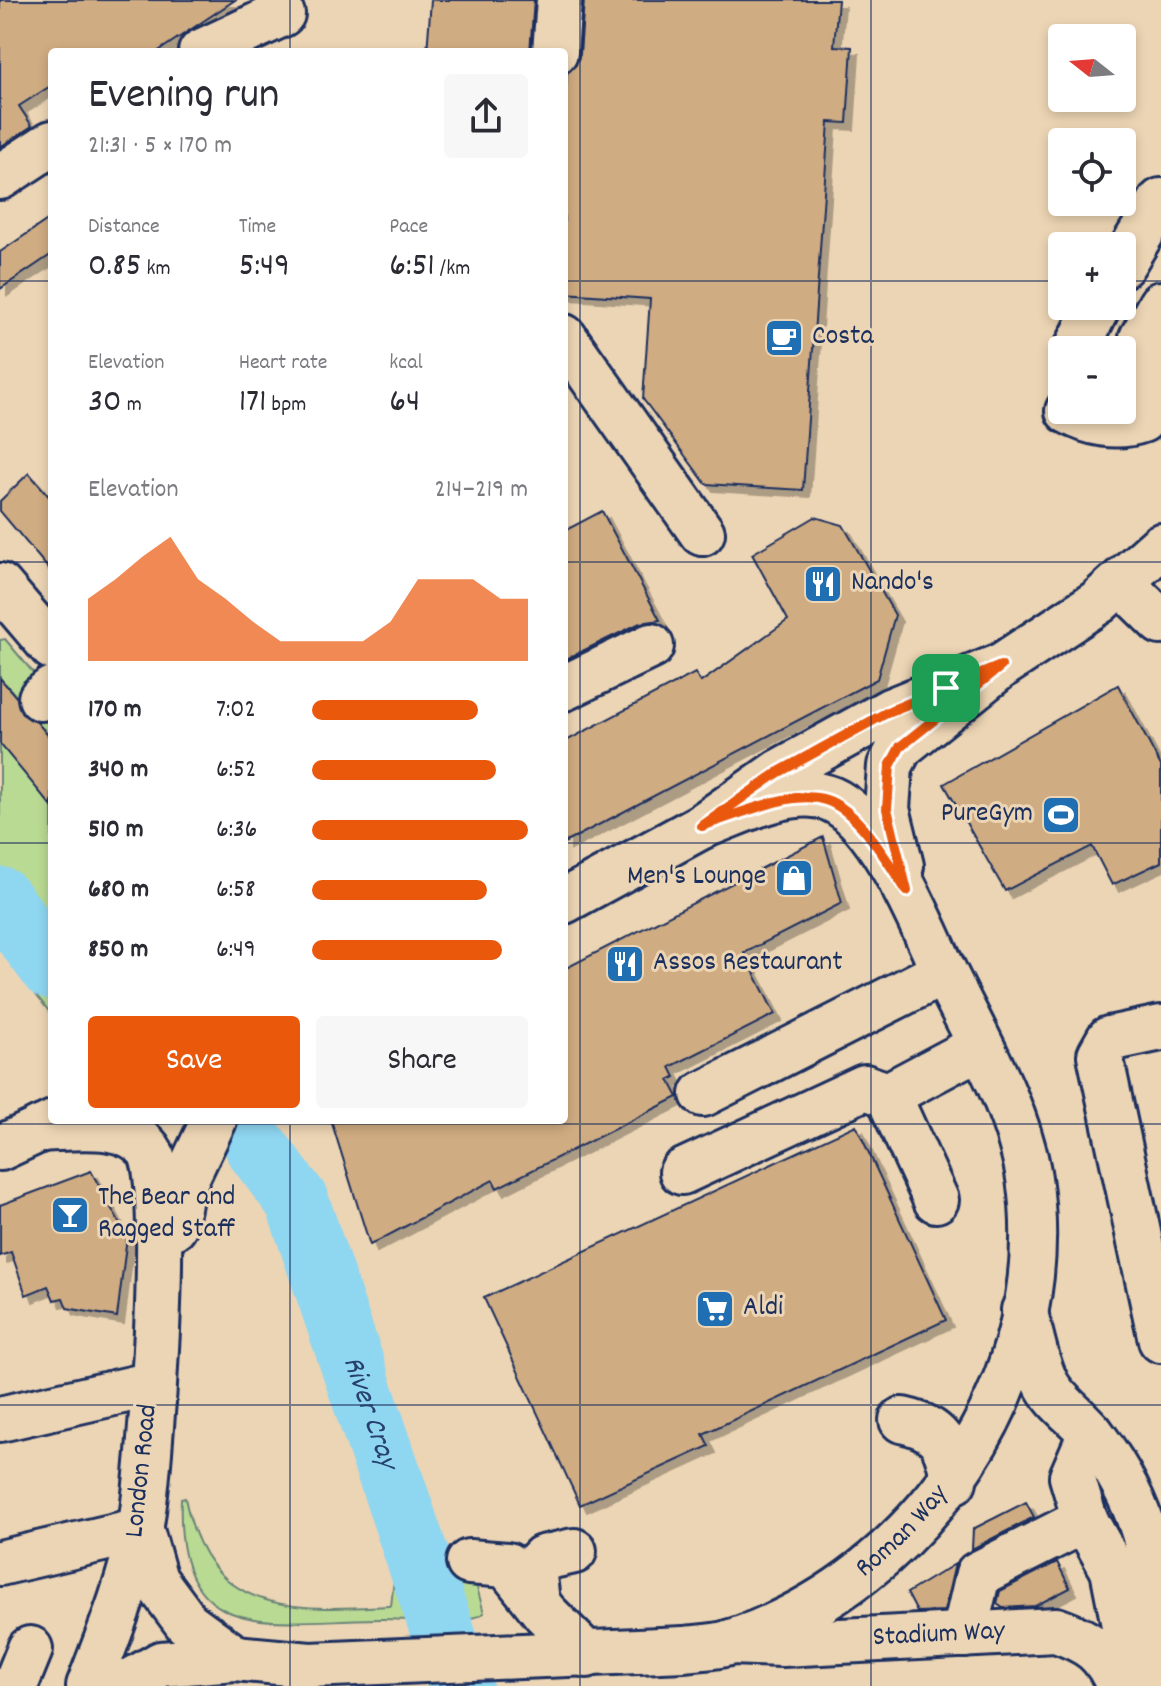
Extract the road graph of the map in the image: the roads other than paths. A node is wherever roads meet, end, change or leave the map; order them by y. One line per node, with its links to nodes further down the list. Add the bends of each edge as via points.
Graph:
1 (559, 0): 4 (main road)
2 (282, 22): 3 (main road)
3 (212, 48)
4 (555, 48)
5 (48, 146): 6 (main road)
6 (0, 177)
7 (1161, 201): 8 (main road)
8 (1136, 242)
9 (1151, 321): 11 (main road)
10 (568, 343): 12 (main road)
11 (1136, 346)
12 (702, 533)
13 (1161, 546): 14 (main road)
14 (1122, 584): 16 (main road); 19 (main road)
15 (0, 586): 17 (main road)
16 (1161, 622)
17 (48, 642)
18 (651, 646): 20 (main road)
19 (1001, 666): 21 (main road, via 890,711 779,772); 22 (main road, Roman Way, via 900,747 890,766 887,809)
20 (568, 686)
21 (702, 826): 22 (main road, Roman Way, via 782,798 810,795 833,800 864,828); 23 (main road)
22 (907, 891): 24 (main road, Roman Way)
23 (568, 899)
24 (944, 972): 26 (main road, Roman Way); 27 (main road)
25 (1161, 1028): 36 (main road, via 1109,1039 1100,1055)
26 (980, 1046): 28 (main road); 35 (main road, Roman Way, via 1015,1125 1029,1177 1034,1252)
27 (703, 1094)
28 (888, 1095): 32 (main road, via 865,1087); 33 (main road)
29 (50, 1124): 31 (main road); 34 (main road, London Road, via 103,1127 132,1136 149,1150 160,1184)
30 (212, 1124): 34 (main road, London Road, via 182,1187)
31 (0, 1148)
32 (682, 1172)
33 (936, 1200)
34 (159, 1296): 37 (main road, London Road)
35 (1024, 1310): 40 (main road, via 1045,1383); 41 (main road, Roman Way, via 990,1422)
36 (1161, 1340)
37 (153, 1384): 38 (main road); 43 (main road, London Road)
38 (0, 1419)
39 (902, 1420): 41 (main road, via 928,1426 947,1448)
40 (1091, 1433): 42 (main road, via 1072,1477); 57 (main road, via 1128,1484 1155,1564 1161,1635)
41 (954, 1481): 49 (main road, Roman Way, via 880,1559 817,1604)
42 (1085, 1520): 48 (main road, via 978,1574); 56 (main road, via 1113,1570)
43 (141, 1530): 46 (main road); 51 (main road, via 155,1580 187,1623); 53 (main road, London Road)
44 (574, 1551): 47 (main road, via 543,1558 533,1568)
45 (469, 1562): 47 (main road, via 507,1565)
46 (0, 1563)
47 (537, 1602): 50 (main road)
48 (964, 1635): 49 (main road, Stadium Way); 55 (main road, Stadium Way, via 1056,1630 1088,1641 1111,1667)
49 (731, 1642): 50 (main road, Roman Way)
50 (587, 1655): 52 (main road, Roman Way, via 479,1658)
51 (235, 1658): 52 (main road, Roman Way); 54 (main road, Roman Way, via 161,1664)
52 (391, 1670)
53 (89, 1686)
54 (123, 1686)
55 (1119, 1686)
56 (1136, 1686)
57 (1154, 1686)

